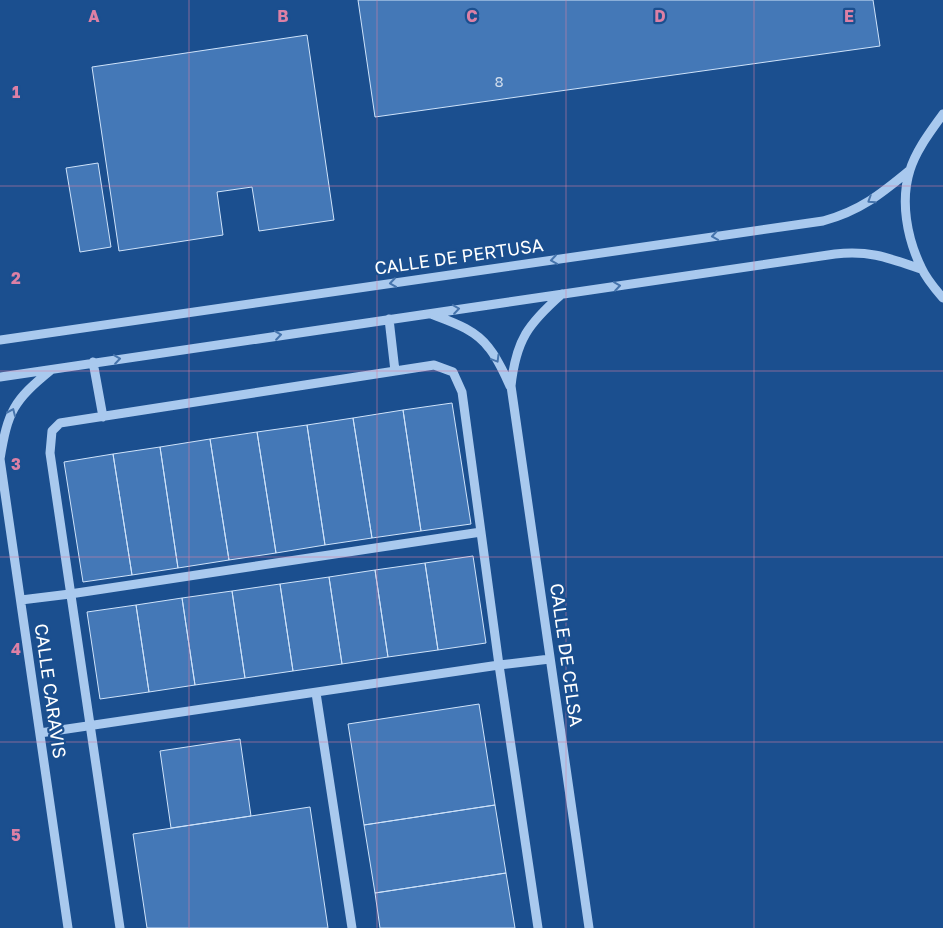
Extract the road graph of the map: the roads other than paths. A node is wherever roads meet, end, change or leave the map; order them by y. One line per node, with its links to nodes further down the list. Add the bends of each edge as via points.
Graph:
1 (943, 114): 2 (street, via 926,137)
2 (910, 170): 3 (street, via 905,204 909,237); 8 (street, CALLE DE PERTUSA, one-way to 8, via 874,199 823,221)
3 (921, 269): 4 (street, one-way to 3, via 849,252 884,256); 5 (street)
4 (562, 294): 6 (street, one-way to 4); 13 (street, CALLE DE CELSA, via 526,332 513,364)
5 (943, 298)
6 (429, 313): 7 (street); 13 (street, CALLE DE CELSA, one-way to 13, via 476,335 488,347)
7 (390, 319): 9 (street, one-way to 7); 11 (street)
8 (0, 340)
9 (93, 362): 10 (street); 14 (street)
10 (52, 370): 12 (street); 15 (street, CALLE CARAVIS, one-way to 10, via 13,408 33,385)
11 (395, 371): 14 (street); 16 (street, via 434,365 453,372 462,392)
12 (0, 377)
13 (511, 386): 19 (street, CALLE DE CELSA)
14 (103, 417): 17 (street, via 60,423 52,432 50,453)
15 (0, 459): 18 (street, CALLE CARAVIS)
16 (481, 532): 17 (street); 20 (street)
17 (70, 594): 18 (street); 22 (street)
18 (20, 600): 23 (street, CALLE CARAVIS)
19 (550, 659): 20 (street); 28 (street, CALLE DE CELSA)
20 (499, 665): 21 (street); 27 (street)
21 (316, 693): 22 (street); 26 (street)
22 (90, 726): 23 (street); 25 (street)
23 (40, 733): 24 (street, CALLE CARAVIS)
24 (68, 928)
25 (120, 928)
26 (352, 928)
27 (538, 928)
28 (590, 928)

